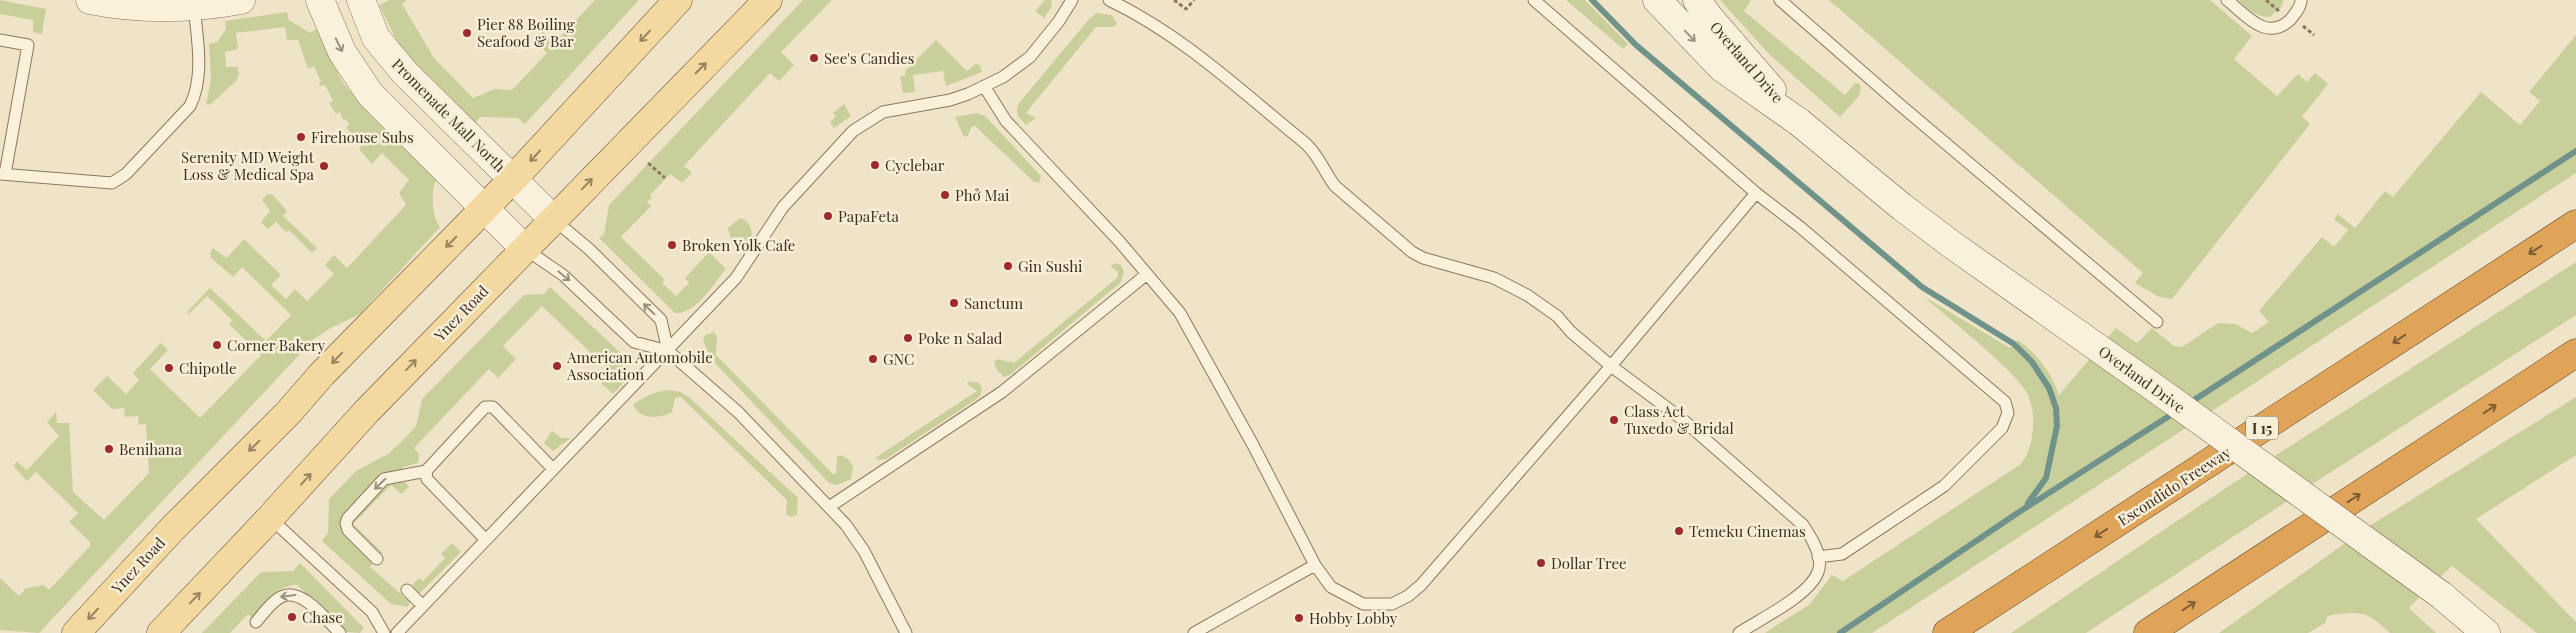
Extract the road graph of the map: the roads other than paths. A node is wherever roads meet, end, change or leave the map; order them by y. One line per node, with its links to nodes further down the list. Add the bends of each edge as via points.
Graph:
1 (90, 0): 15 (main road, via 132,6)
2 (241, 0): 15 (main road)
3 (320, 0): 22 (main road, one-way to 22, via 342,52 370,94)
4 (361, 0): 20 (main road, Promenade Mall North, via 376,38 404,72)
5 (678, 0): 20 (main road, Ynez Road, one-way to 20)
6 (768, 0): 23 (main road, Ynez Road, one-way to 6)
7 (1072, 0): 17 (lane, via 1030,57 1003,77)
8 (1109, 0): 30 (lane, via 1175,38 1305,143 1335,186 1412,252 1431,261 1494,278 1527,295 1557,316)
9 (1534, 0): 21 (lane)
10 (1657, 0): 18 (main road, Overland Drive, one-way to 18, via 1722,68)
11 (1697, 0): 18 (main road, Overland Drive)
12 (1780, 0): 27 (lane)
13 (2228, 0): 14 (lane, via 2259,26 2269,30 2285,24 2301,5)
14 (2301, 0)
15 (194, 6): 19 (lane, via 198,70 195,96 190,106 126,174 112,183)
16 (0, 40): 19 (lane, via 28,45)
17 (984, 86): 26 (lane, via 1006,121); 28 (lane, via 950,100 883,112 853,131 783,207 739,274)
18 (1799, 122): 52 (main road, Overland Drive, bridge, via 1950,244 2441,595)
19 (3, 174)
20 (513, 179): 22 (main road, Ynez Road); 23 (main road, Promenade Mall North)
21 (1756, 193): 30 (lane); 36 (lane, via 2004,402 2008,413 2002,428 1944,486 1842,554)
22 (485, 208): 25 (main road); 42 (main road, Ynez Road, one-way to 42, via 322,374 289,412 174,526)
23 (553, 219): 25 (main road, Ynez Road); 28 (lane, one-way to 23, via 661,320)
24 (2576, 224): 50 (highway, Escondido Freeway / I 15, one-way to 50)
25 (524, 248): 28 (lane, one-way to 28, via 564,275 634,342); 34 (main road, Ynez Road, one-way to 25, via 367,411)
26 (1147, 274): 33 (lane, via 1002,392); 38 (lane, via 1180,313)
27 (2157, 322)
28 (668, 351): 31 (lane); 33 (lane, via 738,412)
29 (2576, 353): 51 (highway, one-way to 29)
30 (1611, 366): 36 (lane, via 1682,419 1803,525); 38 (lane, via 1408,596 1392,604 1363,604 1331,587)
31 (554, 469): 32 (lane, via 493,406 485,407); 35 (lane)
32 (426, 471): 35 (lane, via 426,478); 37 (lane, one-way to 37, via 384,479 348,518 348,530)
33 (829, 507): 47 (lane, via 864,551)
34 (270, 518): 43 (main road, Ynez Road, one-way to 34); 45 (lane, via 372,612)
35 (486, 540): 40 (lane)
36 (1818, 557): 49 (lane, via 1818,571 1807,587)
37 (377, 559)
38 (1315, 565): 48 (lane)
39 (407, 590): 40 (lane)
40 (423, 606): 46 (lane)
41 (256, 622): 44 (lane, one-way to 41, via 301,596 292,594 281,597)
42 (76, 633)
43 (161, 633)
44 (340, 633)
45 (384, 633)
46 (397, 633)
47 (906, 633)
48 (1194, 633)
49 (1739, 633)
50 (1947, 633)
51 (2148, 633)
52 (2486, 633)

